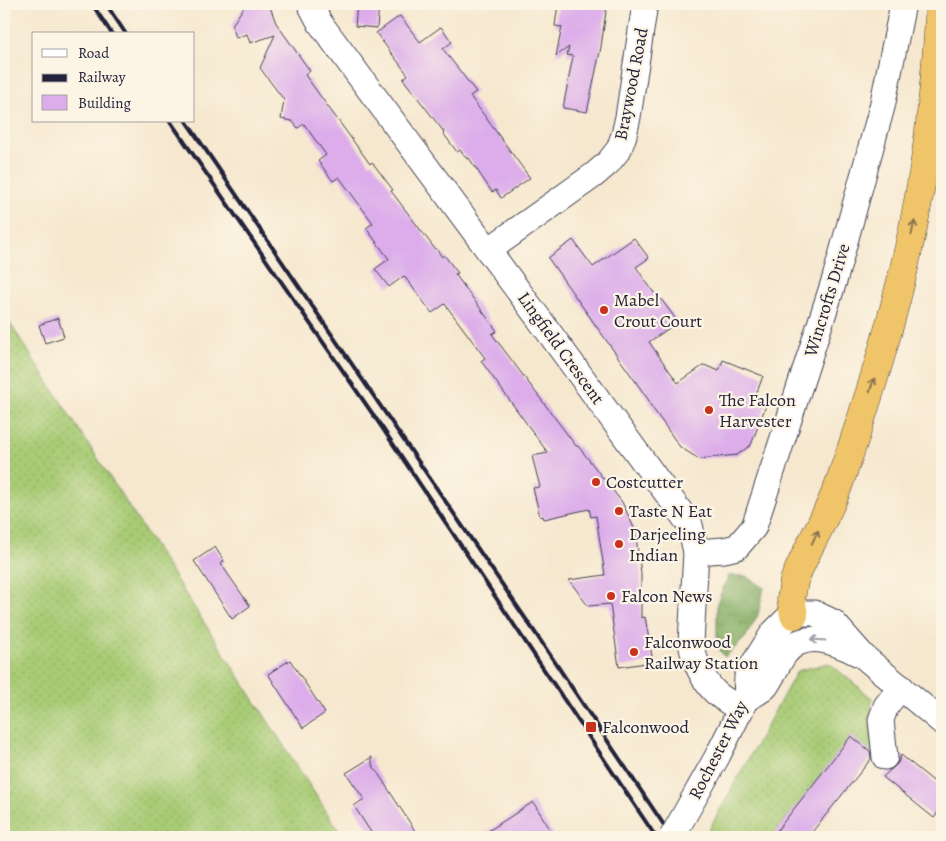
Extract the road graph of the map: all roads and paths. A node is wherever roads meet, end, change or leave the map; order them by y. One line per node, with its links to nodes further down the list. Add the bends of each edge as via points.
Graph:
1 (310, 4): 5 (street, Lingfield Crescent, via 320,23)
2 (645, 4): 5 (street, Braywood Road, via 628,117 619,149 594,175)
3 (903, 4): 6 (street, Wincrofts Drive, via 882,107 835,278 754,527 737,547)
4 (940, 4): 7 (highway, one-way to 4, via 791,599 794,581 839,483 880,362 907,256 934,95)
5 (489, 250): 6 (street, Lingfield Crescent, via 690,525)
6 (696, 552): 10 (street, Lingfield Crescent, via 691,643 694,657 715,692)
7 (794, 615): 8 (street, via 814,613 833,622); 10 (street, Rochester Way, via 772,633 747,676)
8 (863, 656): 9 (street); 10 (street, one-way to 10, via 828,641 803,641 787,651 765,688)
9 (901, 687): 11 (street); 12 (street, via 886,706 881,720)
10 (744, 704): 13 (street, Rochester Way, bridge)
11 (942, 722)
12 (885, 757)
13 (672, 837)

